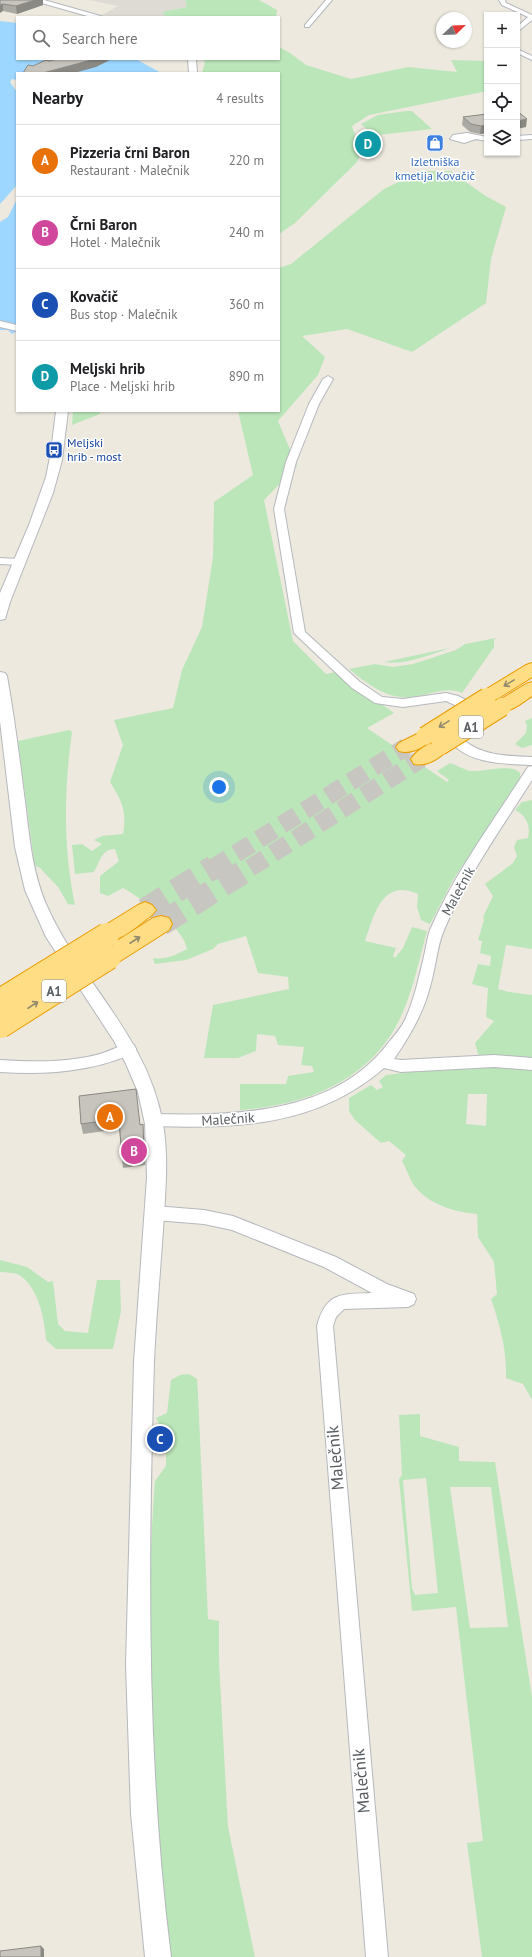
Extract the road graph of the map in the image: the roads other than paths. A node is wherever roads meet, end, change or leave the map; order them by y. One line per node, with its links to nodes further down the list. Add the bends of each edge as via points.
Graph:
1 (36, 0): 4 (street)
2 (329, 0): 6 (street)
3 (502, 0): 5 (street, via 504,4)
4 (96, 16)
5 (532, 17): 7 (street)
6 (307, 26)
7 (520, 27)
8 (520, 52): 9 (street)
9 (532, 58)
10 (192, 60): 11 (street)
11 (193, 72)
12 (475, 137): 14 (street)
13 (532, 137): 15 (street)
14 (484, 138)
15 (520, 138)
16 (0, 324): 17 (street)
17 (16, 328)
18 (328, 379): 29 (street, via 314,404 291,462 279,509 300,633 356,685 379,700 403,703 446,697 472,708 477,713 476,718 456,732 454,738 461,746 476,754 512,761)
19 (62, 412): 21 (street, via 52,477)
20 (0, 561): 21 (street)
21 (19, 562): 22 (street)
22 (0, 616)
23 (532, 669): 26 (highway, A1, one-way to 26, bridge, via 487,697)
24 (0, 676): 35 (street, via 22,842 32,889 56,940)
25 (532, 688): 26 (highway, A1, bridge, via 502,707)
26 (432, 741): 27 (highway, A1); 28 (highway, A1)
27 (406, 747)
28 (421, 759)
29 (532, 761)
30 (532, 770): 36 (street, Malečnik, via 470,868 437,930 419,1004 408,1029)
31 (145, 910): 33 (highway, A1, bridge)
32 (161, 924): 34 (highway, A1, one-way to 32, bridge)
33 (0, 1001)
34 (0, 1026)
35 (129, 1049): 38 (street, via 97,1060 62,1066); 39 (street, via 142,1077)
36 (382, 1062): 37 (street, via 401,1066 494,1061); 39 (street, Malečnik, via 352,1085 314,1104 294,1110 218,1121)
37 (532, 1064)
38 (0, 1066)
39 (154, 1120): 40 (street, via 157,1163)
40 (155, 1213): 41 (street, via 146,1321 138,1662 142,1780); 42 (street, Malečnik, via 204,1216 233,1223 330,1262 382,1290 408,1300 341,1302 328,1314 325,1326)
41 (153, 1954)
42 (377, 1957)

